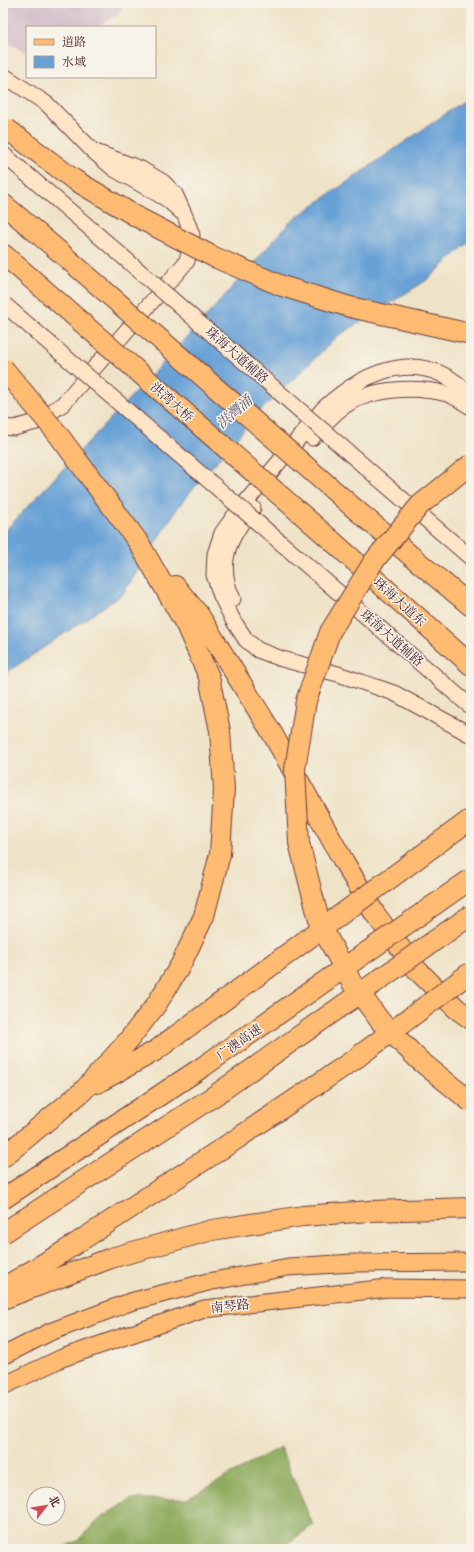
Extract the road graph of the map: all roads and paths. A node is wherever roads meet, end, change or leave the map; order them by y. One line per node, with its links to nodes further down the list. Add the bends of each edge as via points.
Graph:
1 (3, 75): 11 (main road, via 47,104 114,169 168,200 185,216 192,236 187,261 63,404 36,422 14,428)
2 (5, 128): 7 (highway, bridge, via 73,178 139,218 214,256 282,286 350,307)
3 (3, 154): 14 (main road, 珠海大道辅路, bridge)
4 (3, 204): 15 (highway, bridge, via 355,509)
5 (3, 254): 13 (highway, 洪湾大桥, bridge)
6 (4, 304): 19 (main road, 珠海大道辅路, bridge)
7 (471, 334)
8 (3, 368): 16 (highway, bridge, via 57,433)
9 (471, 396): 17 (main road, via 448,378 427,369 390,368 367,377 339,394 323,409 234,515 222,533 215,554 214,575 220,596 246,640 258,650)
10 (471, 407): 17 (main road, via 448,394 413,389 386,390 361,398 339,410 325,424 245,518 231,539 224,561 228,588 244,623 265,648)
11 (3, 427)
12 (471, 464): 27 (highway, bridge, via 420,505 374,561 330,632 306,702 295,769 299,843 320,924 352,984 380,1022 418,1060)
13 (330, 539): 18 (highway, 珠海大道东)
14 (471, 558)
15 (471, 606)
16 (193, 620): 25 (highway, via 272,733 375,914 417,970 457,1009); 26 (highway, via 209,677 220,731 224,789 220,854 204,916 180,966 156,1005)
17 (282, 659): 20 (main road, via 338,674 394,694)
18 (471, 665)
19 (471, 707)
20 (471, 735)
21 (471, 819): 26 (highway, bridge, via 155,1051)
22 (471, 879): 29 (highway, 广澳高速, bridge, via 204,1066)
23 (471, 915): 31 (highway, bridge, via 214,1096)
24 (471, 972): 33 (highway, bridge, via 355,1059 63,1252)
25 (471, 1019)
26 (83, 1092): 28 (highway)
27 (471, 1102)
28 (3, 1157)
29 (3, 1199)
30 (471, 1208): 35 (highway, via 303,1216 212,1230 111,1258)
31 (3, 1233)
32 (471, 1262): 36 (main road, 南琴路, via 353,1263 288,1267 208,1282 130,1302 50,1332)
33 (3, 1288)
34 (471, 1289): 37 (main road, 南琴路, via 388,1288 204,1309 62,1358)
35 (3, 1299)
36 (3, 1356)
37 (3, 1386)

